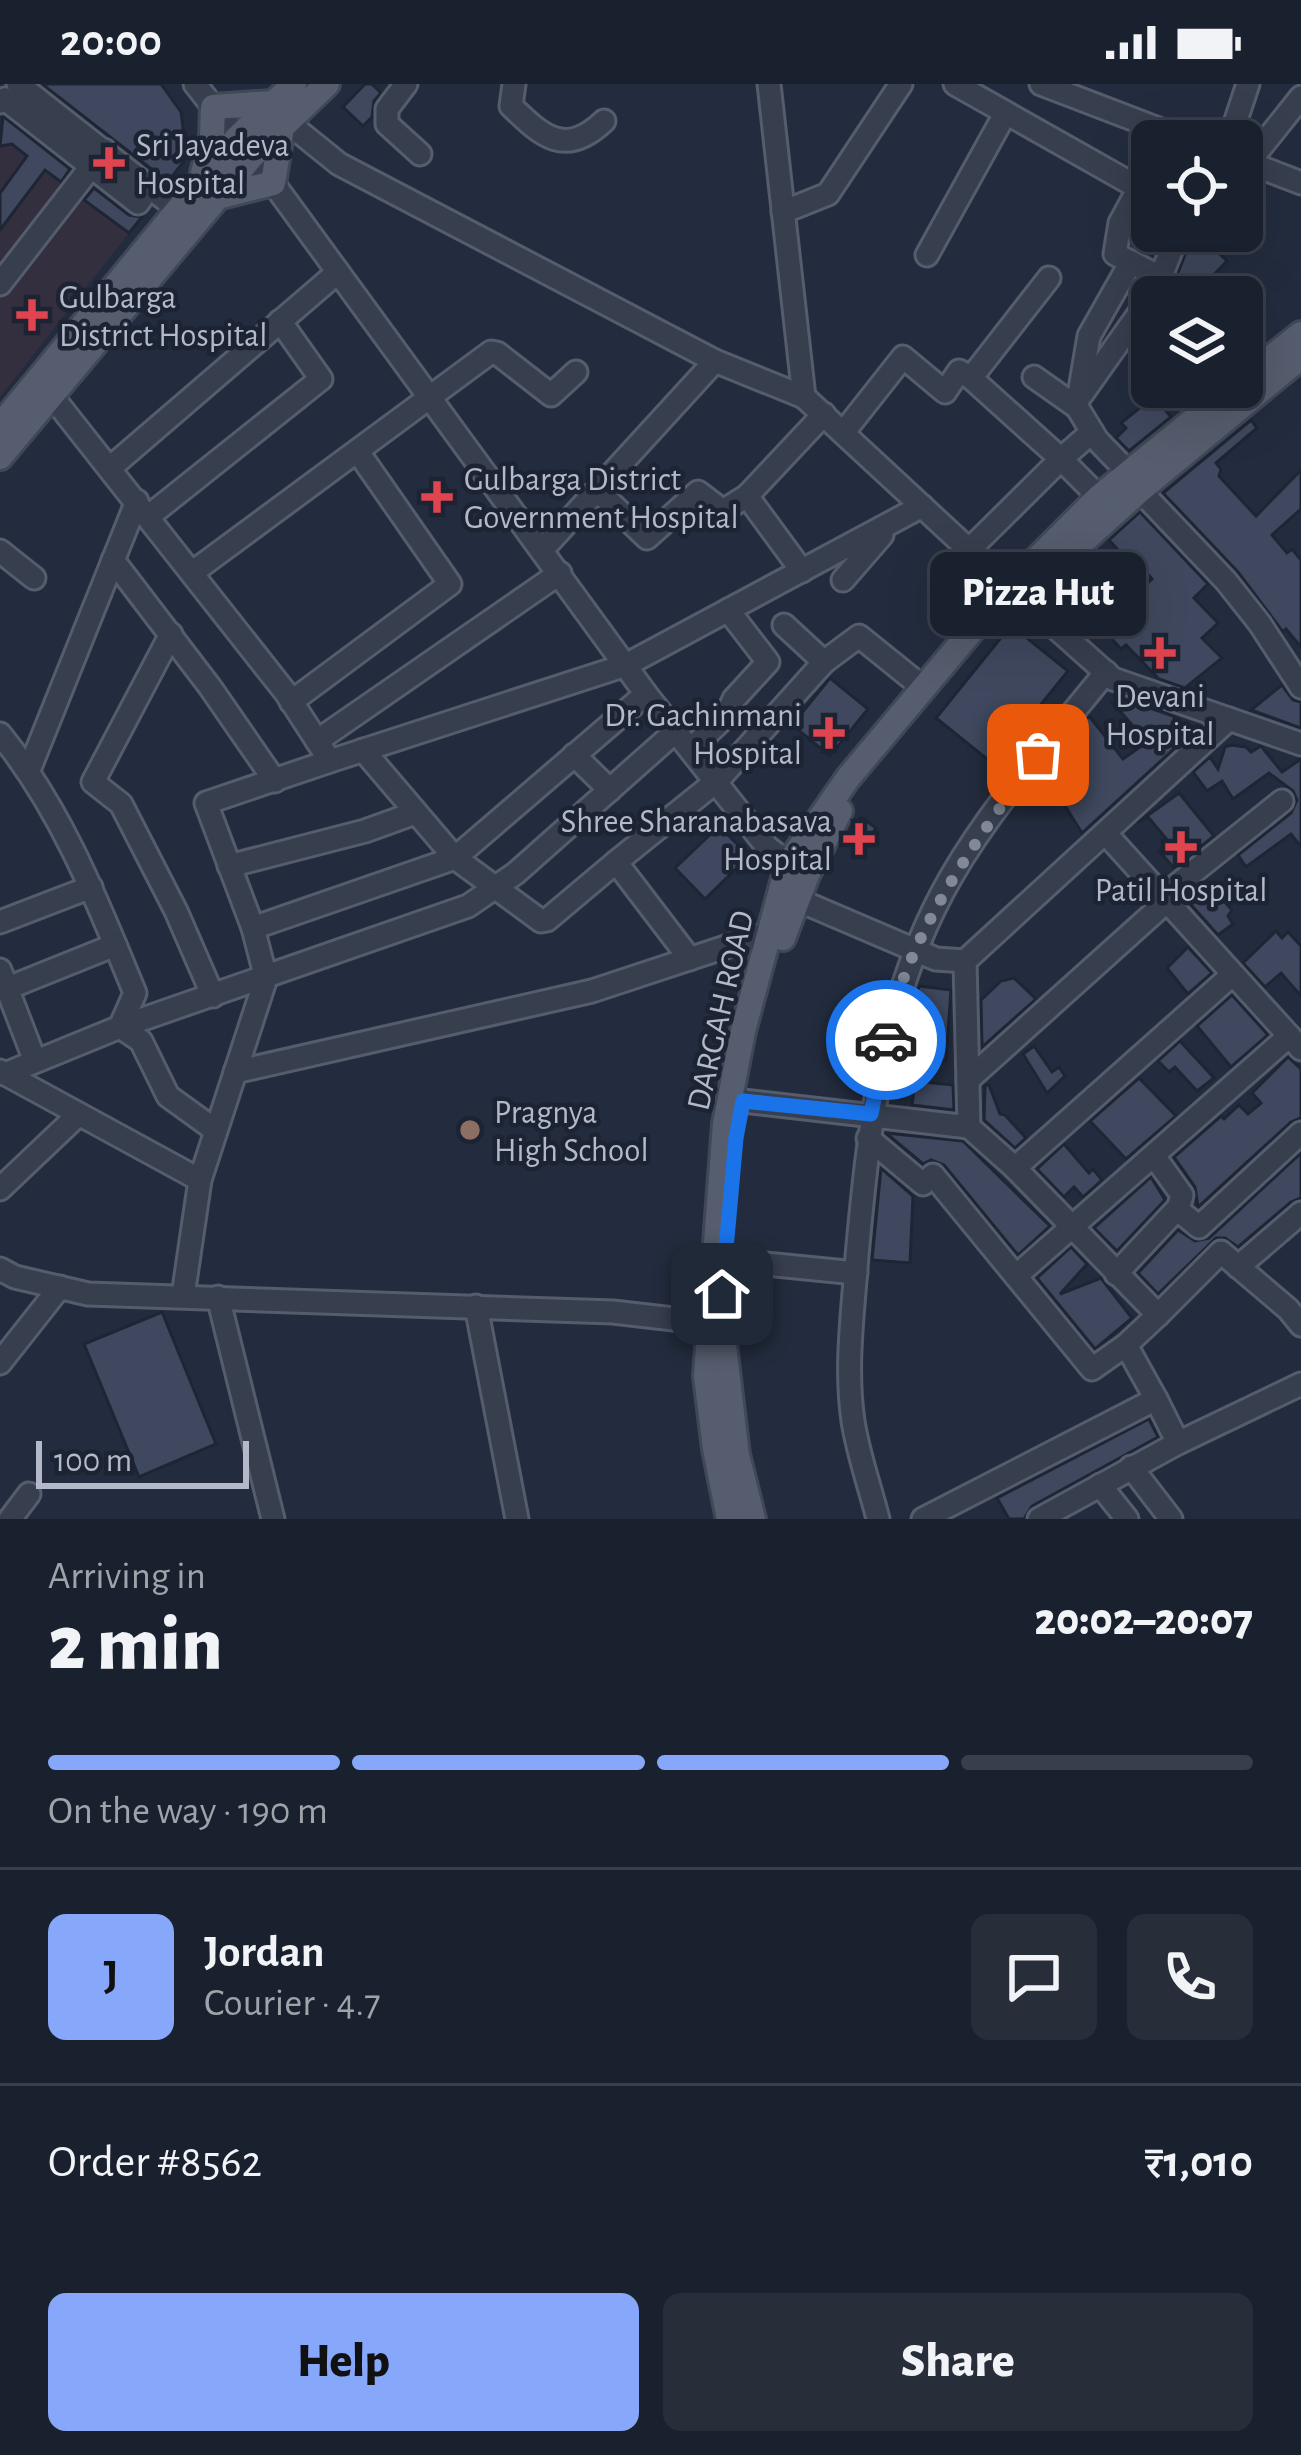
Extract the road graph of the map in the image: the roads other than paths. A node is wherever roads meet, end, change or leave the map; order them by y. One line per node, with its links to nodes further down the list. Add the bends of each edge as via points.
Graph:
1 (195, 84): 13 (street)
2 (294, 84): 15 (main road)
3 (327, 84): 15 (main road)
4 (406, 84): 22 (street, via 386,124)
5 (514, 84): 18 (street, via 511,106 544,138 591,134)
6 (769, 84): 30 (street)
7 (901, 84): 30 (street, via 828,194)
8 (955, 84): 14 (street)
9 (1041, 84): 16 (street)
10 (1248, 84): 17 (street)
11 (10, 92): 21 (street); 24 (street)
12 (1301, 97): 19 (street)
13 (213, 107): 15 (main road); 20 (street); 28 (main road)
14 (1005, 114): 31 (street); 32 (street, via 1139,188 1115,254)
15 (281, 117): 20 (main road); 25 (main road); 41 (street, via 339,164)
16 (1135, 120)
17 (1236, 120)
18 (604, 121)
19 (1263, 141)
20 (244, 147): 25 (street); 28 (main road)
21 (104, 150): 24 (street); 27 (street)
22 (420, 154)
23 (1263, 168): 26 (street)
24 (91, 169): 27 (street, via 138,202); 36 (street)
25 (273, 183): 28 (main road); 33 (street)
26 (1301, 183)
27 (149, 187): 29 (street)
28 (209, 189): 29 (main road); 47 (main road)
29 (178, 209): 53 (main road)
30 (783, 212): 48 (street)
31 (927, 255)
32 (1131, 262): 34 (street); 50 (street, via 1089,336)
33 (338, 272): 37 (street); 49 (street)
34 (1144, 276)
35 (1049, 278): 46 (street)
36 (0, 284)
37 (280, 321): 59 (street); 65 (street, via 321,379)
38 (1131, 325): 50 (street)
39 (1301, 334): 42 (main road)
40 (1301, 357): 44 (main road, DARGAH ROAD)
41 (715, 361): 48 (street); 61 (street)
42 (1263, 364)
43 (576, 372): 49 (street, via 551,395 494,351)
44 (1263, 376)
45 (1034, 377): 50 (street)
46 (971, 378): 55 (street, via 959,371 945,392 903,358); 58 (street)
47 (51, 394): 57 (main road); 59 (street)
48 (804, 397): 52 (street)
49 (430, 398): 56 (street); 67 (street)
50 (1078, 404): 54 (street)
51 (1211, 408): 60 (main road, DARGAH ROAD)
52 (824, 414): 55 (street); 62 (street)
53 (0, 426)
54 (1092, 432): 58 (street); 60 (street)
55 (843, 433): 64 (street)
56 (358, 452): 72 (street); 86 (street, via 450,584)
57 (0, 457)
58 (1060, 459): 63 (street); 68 (street)
59 (110, 467): 65 (street)
60 (1131, 479): 63 (main road, DARGAH ROAD); 76 (main road, DARGAH ROAD); 84 (street, via 1226,581)
61 (597, 490): 62 (street, via 647,538 698,492 723,512); 67 (street)
62 (747, 496): 71 (street)
63 (1099, 497): 76 (main road, DARGAH ROAD)
64 (922, 506): 66 (street); 68 (street)
65 (143, 509): 70 (street); 72 (street)
66 (895, 521): 71 (street); 75 (street)
67 (543, 549): 73 (street)
68 (969, 550): 76 (street)
69 (0, 551): 74 (street)
70 (113, 560): 79 (street); 95 (street)
71 (802, 571): 77 (street)
72 (193, 572): 86 (street)
73 (560, 573): 81 (street); 93 (street)
74 (34, 578)
75 (843, 580)
76 (1015, 593): 82 (street); 83 (main road, DARGAH ROAD); 105 (main road, DARGAH ROAD, via 843,807)
77 (728, 610): 81 (street); 91 (street, via 768,662)
78 (784, 625): 80 (street)
79 (170, 634): 97 (street); 119 (street, via 93,782 121,804)
80 (824, 662): 83 (street, via 859,636); 96 (street)
81 (626, 665): 85 (street); 92 (street)
82 (1106, 672): 87 (street); 113 (street, via 952,875)
83 (921, 686): 105 (main road, DARGAH ROAD, via 848,778)
84 (1301, 687)
85 (646, 694): 88 (street); 94 (street)
86 (291, 702): 93 (street)
87 (1229, 719): 90 (street); 101 (street)
88 (676, 731): 91 (street); 98 (street)
89 (0, 734): 95 (street)
90 (1301, 744)
91 (691, 749): 96 (street)
92 (362, 750): 93 (street); 100 (street)
93 (323, 751): 97 (street)
94 (574, 755): 98 (street); 102 (street)
95 (29, 770): 106 (street)
96 (718, 780): 103 (street); 105 (street)
97 (274, 781): 104 (street, via 207,801)
98 (610, 790): 107 (street)
99 (1282, 801): 108 (street)
100 (416, 813): 102 (street); 104 (street)
101 (1107, 835): 108 (street); 115 (street)
102 (454, 858): 107 (street); 110 (street)
103 (616, 862): 107 (street, via 545,922); 114 (street)
104 (229, 866): 110 (street)
105 (797, 880): 111 (main road, DARGAH ROAD); 113 (street); 126 (main road, DARGAH ROAD)
106 (91, 887): 109 (street); 112 (street)
107 (496, 887): 117 (street, via 468,906)
108 (1164, 899): 116 (street); 125 (street)
109 (0, 922)
110 (253, 928): 117 (street)
111 (771, 932): 114 (street); 151 (main road, DARGAH ROAD, via 725,1124)
112 (115, 945): 118 (street); 120 (street, via 135,993)
113 (915, 949): 115 (street); 128 (street, via 888,1028)
114 (690, 958): 124 (street, via 592,991)
115 (964, 961): 125 (street)
116 (1232, 975): 121 (street); 133 (street)
117 (266, 978): 119 (street); 124 (street)
118 (4, 979): 122 (street)
119 (213, 996): 120 (street)
120 (120, 1027): 122 (street); 130 (street, via 141,1041 168,1096)
121 (1295, 1043): 132 (street)
122 (35, 1061): 123 (street)
123 (3, 1072): 127 (street)
124 (235, 1072): 130 (street)
125 (968, 1080): 129 (street)
126 (743, 1101): 128 (street); 139 (main road, DARGAH ROAD)
127 (78, 1115): 134 (street); 135 (street)
128 (869, 1126): 129 (street); 142 (street); 144 (street, via 923,1184 933,1175)
129 (969, 1127): 133 (street)
130 (215, 1130): 134 (street)
131 (1301, 1133): 136 (street, via 1201,1226)
132 (1154, 1156): 136 (street, via 1182,1196); 138 (street)
133 (1015, 1168): 138 (street)
134 (200, 1180): 146 (street)
135 (0, 1189)
136 (1177, 1209): 143 (street)
137 (1301, 1213): 140 (street)
138 (1071, 1229): 143 (street); 144 (street)
139 (724, 1260): 142 (street); 165 (main road, DARGAH ROAD, via 720,1328)
140 (1238, 1267): 149 (street); 150 (street, via 1221,1252)
141 (0, 1269): 145 (street)
142 (856, 1273): 167 (street, via 853,1417)
143 (1116, 1274): 150 (street)
144 (1016, 1276): 152 (street, via 1092,1370)
145 (60, 1287): 146 (street); 153 (street)
146 (183, 1297): 147 (street)
147 (218, 1298): 148 (street); 162 (street)
148 (476, 1306): 151 (street); 163 (street)
149 (1297, 1311)
150 (1157, 1315): 152 (street)
151 (707, 1323): 164 (main road, DARGAH ROAD, via 706,1394)
152 (1126, 1345): 155 (street)
153 (1, 1360)
154 (1294, 1388): 156 (street); 157 (street)
155 (1156, 1400): 157 (street); 168 (street)
156 (1301, 1411)
157 (1178, 1443): 158 (street)
158 (1131, 1467): 159 (street); 171 (street)
159 (1100, 1485): 169 (street); 170 (street)
160 (29, 1494): 161 (street)
161 (10, 1519)
162 (272, 1519)
163 (517, 1519)
164 (729, 1519)
165 (752, 1519): 166 (street)
166 (773, 1519)
167 (878, 1519)
168 (923, 1519)
169 (1039, 1519)
170 (1127, 1519)
171 (1172, 1519)

